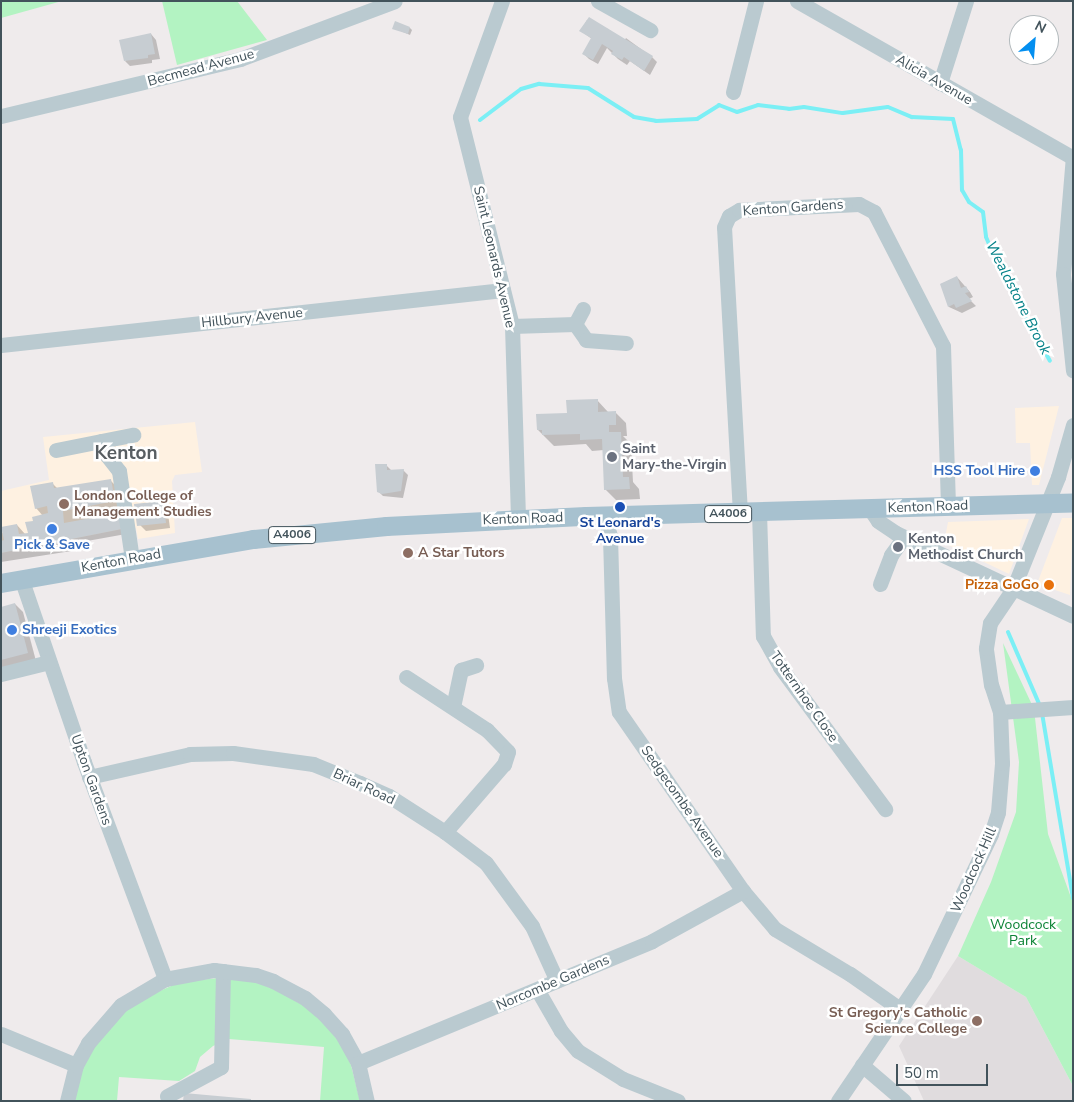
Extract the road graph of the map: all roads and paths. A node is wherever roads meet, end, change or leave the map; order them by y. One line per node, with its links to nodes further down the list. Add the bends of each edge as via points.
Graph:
1 (395, 1): 10 (street, Becmead Avenue, via 240,59)
2 (502, 1): 12 (street, Saint Leonards Avenue, via 460,117)
3 (598, 1): 7 (street)
4 (756, 1): 9 (street)
5 (797, 1): 8 (street, Alicia Avenue)
6 (966, 1): 8 (street)
7 (650, 30)
8 (940, 83): 11 (street, Alicia Avenue)
9 (733, 92)
10 (1, 116)
11 (1073, 157): 18 (street, via 1063,274)
12 (503, 290): 15 (street, Saint Leonards Avenue); 17 (street, Hillbury Avenue)
13 (583, 309): 14 (street)
14 (575, 324): 15 (street); 16 (street, via 586,340)
15 (512, 326): 30 (street, Saint Leonards Avenue)
16 (626, 343)
17 (1, 345)
18 (1073, 370)
19 (1073, 425): 23 (street, Woodcock Hill)
20 (134, 435): 21 (street)
21 (101, 441): 22 (street); 32 (street, via 104,452 119,471)
22 (56, 450)
23 (1049, 502): 24 (main road, A4006); 25 (main road, Kenton Road / A4006); 36 (street, Woodcock Hill)
24 (1073, 502)
25 (948, 507): 26 (main road, Kenton Road / A4006); 28 (street, Kenton Gardens, via 943,346 874,212 859,204 739,210 729,216 724,227)
26 (870, 508): 27 (main road, Kenton Road / A4006); 31 (street, via 878,521)
27 (759, 512): 28 (main road, Kenton Road / A4006); 46 (street, Totternhoe Close, via 763,636 780,667)
28 (740, 513): 29 (main road, Kenton Road / A4006)
29 (604, 516): 30 (main road, Kenton Road / A4006); 48 (street, Sedgecombe Avenue, via 610,536 614,678 619,712)
30 (518, 519): 32 (main road, Kenton Road / A4006, via 386,526 262,538)
31 (904, 536): 35 (street, via 891,555); 36 (street)
32 (132, 559): 33 (main road, Kenton Road / A4006)
33 (21, 578): 34 (main road, Kenton Road / A4006); 38 (street, Upton Gardens)
34 (1, 582)
35 (880, 584)
36 (1013, 589): 37 (street); 44 (street, Woodcock Hill, via 990,623 986,648 991,685)
37 (1073, 616)
38 (49, 662): 40 (street); 45 (street, Upton Gardens)
39 (476, 665): 42 (street, via 460,670)
40 (1, 674)
41 (406, 677): 42 (street)
42 (453, 707): 47 (street, via 487,730 508,752 504,764)
43 (1073, 707): 44 (street)
44 (1000, 712): 53 (street, Woodcock Hill, via 1002,763 994,827 957,911 924,974)
45 (90, 777): 47 (street, Briar Road, via 190,754 264,755 313,764 360,783 389,796); 50 (street, Upton Gardens)
46 (885, 809)
47 (445, 832): 51 (street, Briar Road, via 486,863 510,894 544,947)
48 (743, 891): 51 (street, Norcombe Gardens, via 652,940); 53 (street, Sedgecombe Avenue, via 775,929 850,974)
49 (223, 971): 50 (street); 55 (street, via 265,978 304,998 342,1034); 58 (street, via 220,1067)
50 (165, 980): 56 (street, via 139,993 104,1021)
51 (558, 981): 52 (street, Norcombe Gardens)
52 (538, 991): 55 (street, Norcombe Gardens); 61 (street, via 561,1031 578,1051 624,1079)
53 (900, 1010): 57 (street, Woodcock Hill)
54 (1, 1034): 56 (street)
55 (358, 1063): 60 (street)
56 (76, 1065): 59 (street)
57 (862, 1065): 62 (street, Woodcock Hill); 63 (street)
58 (166, 1096)
59 (67, 1101)
60 (367, 1101)
61 (678, 1101)
62 (838, 1101)
63 (904, 1101)

